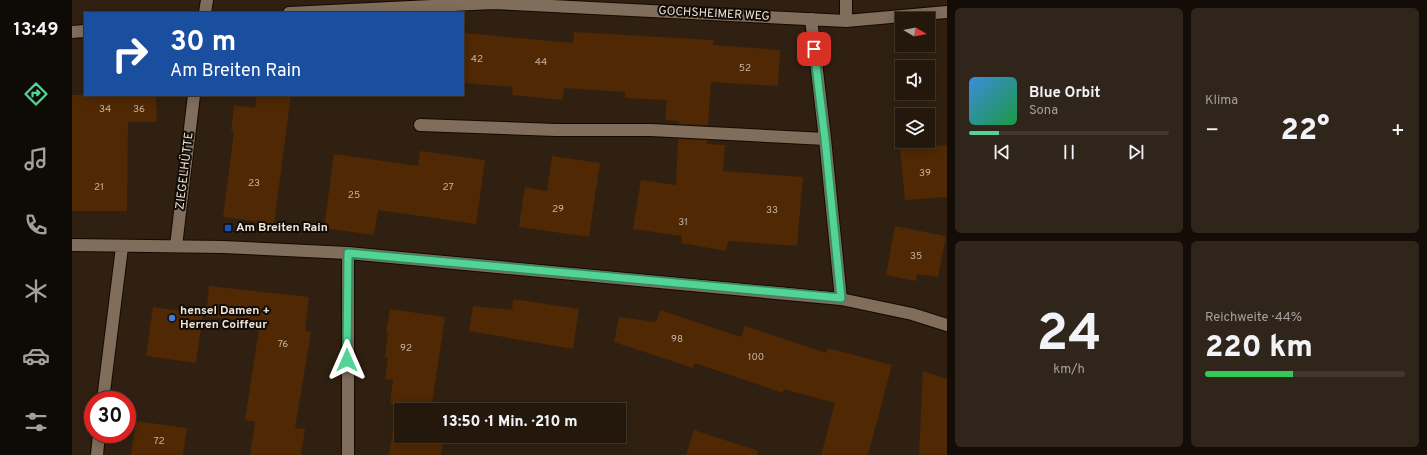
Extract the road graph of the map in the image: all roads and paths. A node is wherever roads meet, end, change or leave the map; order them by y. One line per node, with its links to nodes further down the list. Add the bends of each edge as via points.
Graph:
1 (207, 0): 3 (street)
2 (846, 0): 7 (street)
3 (205, 12)
4 (309, 12): 6 (street, GOCHSHEIMER WEG, via 493,3)
5 (947, 12): 7 (street, GOCHSHEIMER WEG)
6 (811, 19): 7 (street, GOCHSHEIMER WEG); 12 (street)
7 (846, 21)
8 (84, 31): 9 (street)
9 (72, 32)
10 (194, 96): 14 (street, ZIEGELHÜTTE)
11 (420, 126): 12 (street, via 650,130)
12 (825, 139): 17 (street)
13 (72, 246): 15 (street)
14 (176, 246): 15 (street); 16 (street)
15 (122, 247): 19 (street)
16 (348, 253): 17 (street); 22 (street)
17 (841, 298): 18 (street, via 912,314)
18 (947, 325)
19 (105, 391)
20 (98, 443): 21 (street)
21 (97, 455)
22 (348, 455)

